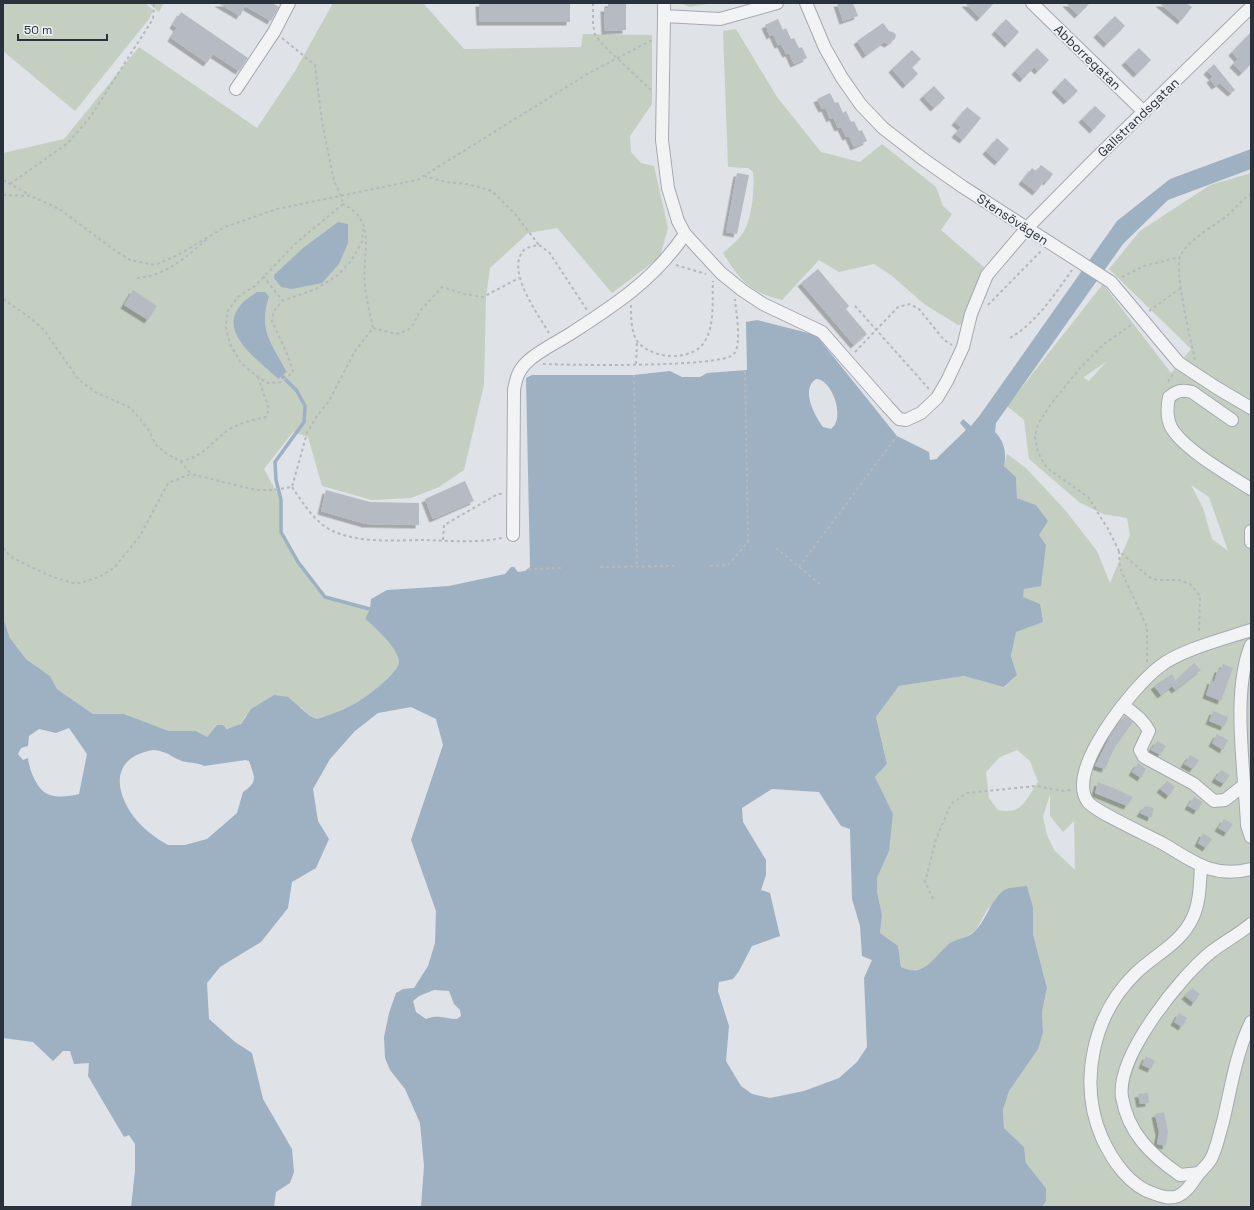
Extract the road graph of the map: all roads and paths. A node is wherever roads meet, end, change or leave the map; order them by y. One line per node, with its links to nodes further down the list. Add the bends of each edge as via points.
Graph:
1 (154, 3): 18 (path, via 153,19 91,116 68,143)
2 (289, 3): 10 (street)
3 (593, 3): 12 (path, via 595,36)
4 (664, 3): 9 (street)
5 (777, 3): 9 (street, via 720,19)
6 (806, 3): 25 (street, Stensövägen, via 824,48 842,78 861,105 883,128 928,163)
7 (1032, 3): 15 (street, Abborregatan)
8 (1251, 7): 15 (street, Gallstrandsgatan)
9 (664, 16): 11 (street)
10 (274, 32): 13 (street); 22 (path, via 315,65 332,174)
11 (664, 32): 12 (path); 14 (street)
12 (619, 58): 14 (path); 16 (path, via 523,112)
13 (236, 89)
14 (663, 100): 27 (street, via 662,140 668,188 678,221)
15 (1144, 112): 25 (street, Gallstrandsgatan)
16 (424, 176): 22 (path, via 417,180); 29 (path, via 492,191 515,214)
17 (3, 180): 18 (path)
18 (10, 184): 21 (path)
19 (1251, 194): 30 (path, via 1228,215 1201,234)
20 (3, 195): 21 (path)
21 (31, 196): 26 (path, via 61,210 130,260 155,265 178,255)
22 (341, 196): 23 (path); 26 (path, via 277,209)
23 (343, 204): 24 (path, via 360,217); 33 (path, via 297,242)
24 (363, 227): 41 (path, via 362,242 352,261 338,275 316,289); 46 (path, via 367,243 364,284)
25 (1027, 228): 28 (street, Stensövägen); 51 (street, Gallstrandsgatan, via 987,275 971,314)
26 (213, 234): 34 (path, via 175,265 157,274)
27 (685, 234): 31 (street); 53 (street, via 720,274 763,304 822,332)
28 (1048, 243): 32 (street, Stensövägen); 43 (path)
29 (539, 245): 35 (path, via 525,248 520,256); 45 (path, via 549,252)
30 (1179, 257): 36 (path, via 1144,266); 37 (path)
31 (666, 261): 39 (street); 49 (path, via 713,275 709,334 698,350 678,356 656,354)
32 (1080, 261): 36 (street, Stensövägen); 48 (path, via 1036,316 1021,332)
33 (262, 276): 41 (path); 59 (path, via 254,286 238,297 227,312 226,328 230,344 241,363)
34 (137, 278)
35 (520, 278): 46 (path, via 483,297 442,287 420,311 408,330 396,334); 50 (path)
36 (1111, 282): 44 (street, Stensövägen)
37 (1181, 288): 44 (path); 58 (path)
38 (735, 292): 55 (path, via 737,344 734,354 730,357 690,364)
39 (630, 293): 45 (street); 49 (path)
40 (3, 299): 65 (path, via 44,330 78,379 95,392 131,408 148,429 156,445)
41 (282, 300): 59 (path, via 274,311 272,321 293,372 282,382 268,383)
42 (854, 306): 47 (path)
43 (986, 307)
44 (1142, 317): 54 (street, Stensövägen); 76 (path, via 1104,344 1080,367 1038,424 1035,437 1038,453 1047,468 1088,496)
45 (593, 319): 50 (street)
46 (373, 328): 67 (path, via 355,351 329,401 307,433)
47 (877, 329): 51 (path, via 898,307 910,304 919,309 944,340); 53 (path); 61 (path)
48 (1010, 338)
49 (637, 341): 55 (path)
50 (555, 344): 52 (street)
51 (963, 347): 61 (street, Gallstrandsgatan)
52 (530, 359): 55 (path, via 533,363 553,365); 69 (street, via 519,371 514,390)
53 (847, 359): 61 (street, Gallstrandsgatan, via 898,419 906,420 921,413)
54 (1179, 363): 58 (street, Stensövägen); 60 (path)
55 (636, 364)
56 (745, 370): 78 (path, via 748,542 728,565)
57 (634, 375): 80 (path)
58 (1198, 376): 62 (street, Stensövägen)
59 (258, 377): 65 (path, via 269,409 266,417 228,430 193,459)
60 (1166, 394): 63 (street, via 1184,389 1192,392); 68 (street, via 1171,427 1199,454)
61 (937, 398)
62 (1251, 408)
63 (1232, 420)
64 (897, 436): 81 (path)
65 (180, 461): 66 (path)
66 (191, 474): 67 (path, via 256,490); 74 (path, via 168,483 140,536 114,568 99,577 76,584 27,565 11,557)
67 (292, 487): 72 (path, via 321,524 333,532 368,539)
68 (1251, 489)
69 (514, 493): 71 (street); 72 (path, via 498,494 444,525)
70 (1251, 531): 73 (street)
71 (513, 536): 72 (path, via 493,540)
72 (443, 540)
73 (1251, 542)
74 (3, 548)
75 (776, 548): 81 (path)
76 (1119, 551): 87 (path, via 1153,578 1165,581 1179,580 1190,584 1200,596); 88 (path, via 1120,568 1147,627)
77 (674, 566): 80 (path)
78 (710, 566)
79 (600, 567): 80 (path)
80 (637, 567)
81 (799, 567): 84 (path)
82 (564, 568): 83 (path)
83 (528, 569)
84 (821, 585)
85 (1251, 630): 87 (street)
86 (1251, 646): 90 (street, via 1242,674)
87 (1198, 647): 88 (street, via 1159,667)
88 (1146, 679): 89 (street)
89 (1123, 705): 90 (street, via 1146,725 1149,732 1140,750 1144,757 1194,784 1214,801 1225,800); 91 (street, via 1089,759)
90 (1244, 785): 92 (street, via 1247,825)
91 (1082, 788): 93 (street, via 1089,802 1097,809); 95 (path, via 1064,791 1036,786 967,793 951,804 936,839 925,882)
92 (1251, 837)
93 (1201, 866): 94 (street, via 1219,872 1242,872); 98 (street, via 1194,916 1182,936 1136,973 1123,987 1109,1008 1098,1036 1090,1070 1090,1096 1100,1133 1117,1165 1134,1182 1150,1193 1168,1198 1179,1196)
94 (1251, 869)
95 (933, 899)
96 (1251, 924): 98 (street, via 1211,952 1172,991 1155,1013 1131,1057 1123,1079 1122,1096 1141,1143 1180,1175)
97 (1251, 1022): 98 (street, via 1241,1045 1217,1143 1211,1159)
98 (1199, 1173)

